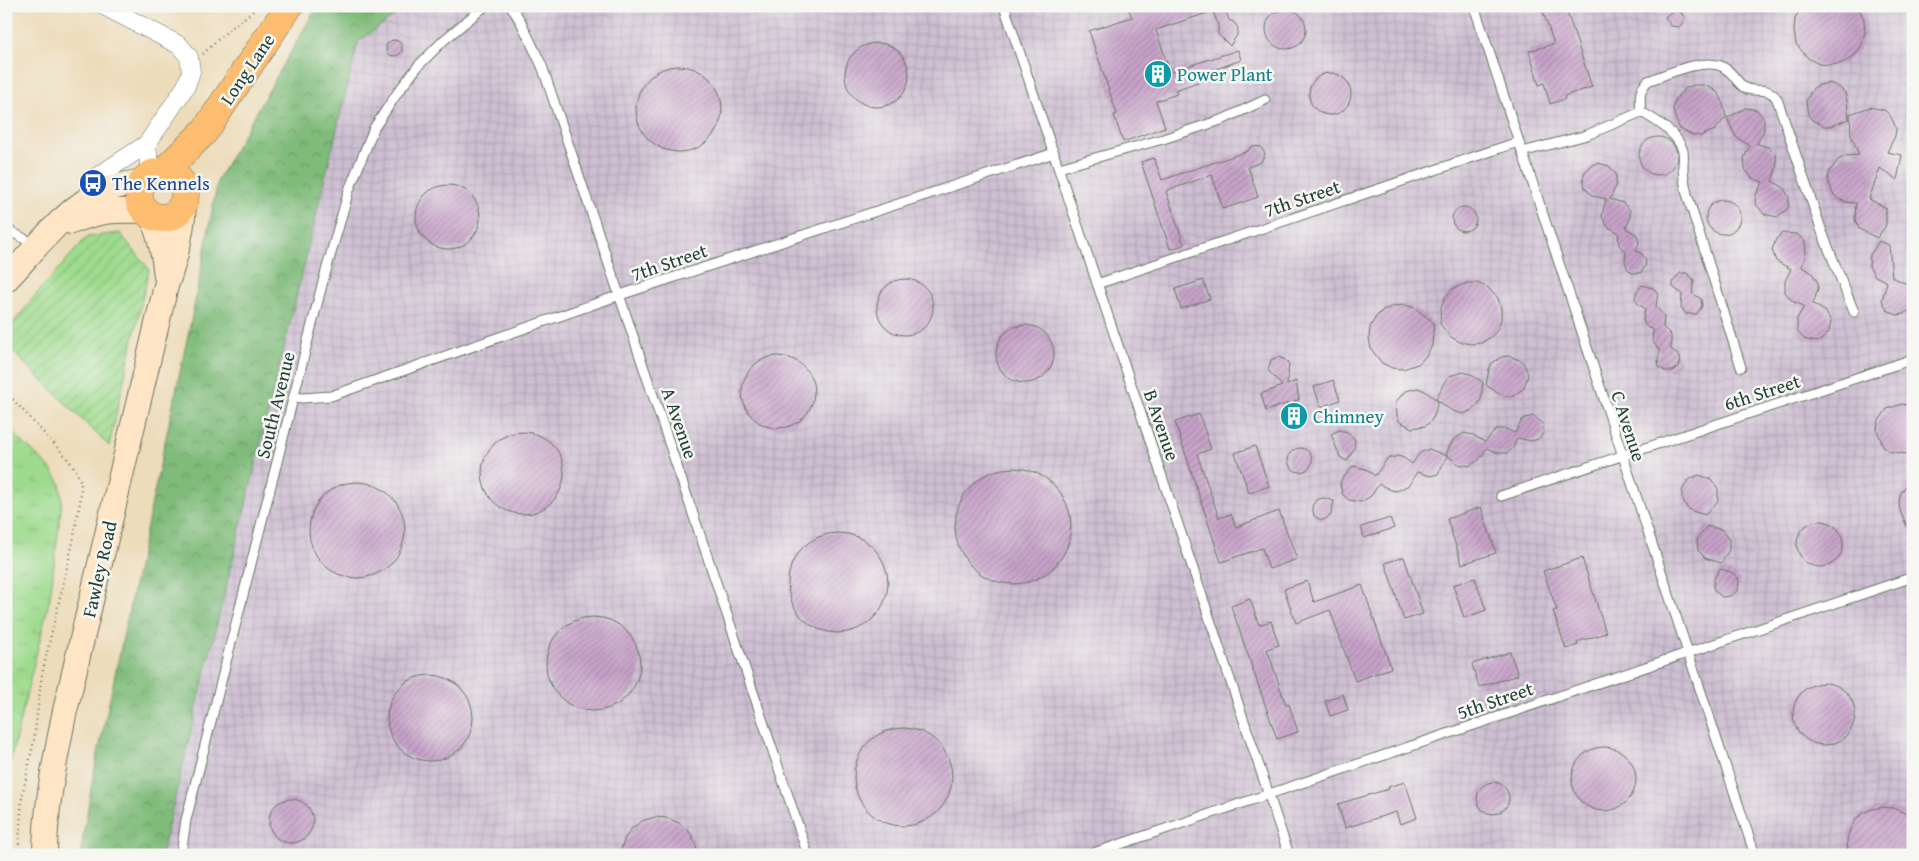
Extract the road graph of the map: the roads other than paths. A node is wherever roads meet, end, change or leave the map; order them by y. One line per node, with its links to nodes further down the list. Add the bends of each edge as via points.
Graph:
1 (104, 6): 11 (street, via 179,45 189,57 191,72 186,86)
2 (289, 6): 9 (main road, Long Lane)
3 (485, 6): 28 (lane, South Avenue, via 452,32 419,65 394,97 372,134 349,190)
4 (511, 6): 24 (lane, A Avenue, via 542,66)
5 (1004, 6): 12 (lane, B Avenue)
6 (1474, 6): 10 (lane, C Avenue)
7 (1265, 100): 14 (lane, via 1198,128)
8 (1641, 112): 13 (lane, via 1587,135); 25 (lane, via 1640,94 1648,81 1705,64 1726,68 1745,87 1773,94); 27 (lane, via 1654,119 1680,143 1686,194)
9 (204, 132): 15 (main road, Long Lane); 17 (main road, Long Lane, via 194,177)
10 (1518, 142): 13 (lane, C Avenue); 22 (lane, 7th Street)
11 (147, 144): 15 (street, via 148,166); 16 (street)
12 (1054, 152): 14 (lane, B Avenue); 24 (lane, 7th Street)
13 (1522, 152): 29 (lane, C Avenue)
14 (1059, 168): 22 (lane, B Avenue)
15 (154, 176): 17 (main road, via 176,177 184,188); 18 (main road, via 141,187 140,200); 20 (main road, via 102,192 82,203)
16 (95, 178)
17 (184, 199): 18 (main road, via 176,214 170,217 157,218); 23 (main road, Fawley Road, via 183,228)
18 (148, 213): 20 (main road, via 110,210 95,213); 23 (main road, Fawley Road, via 160,235)
19 (6, 229): 20 (lane)
20 (46, 238): 21 (main road)
21 (6, 280)
22 (1097, 284): 33 (lane, B Avenue)
23 (166, 286): 34 (main road, Fawley Road, via 64,715 45,830)
24 (620, 295): 28 (lane, 7th Street, via 332,396); 36 (lane, A Avenue)
25 (1854, 312)
26 (1913, 359): 29 (lane, 6th Street)
27 (1741, 367)
28 (294, 396): 35 (lane, South Avenue, via 186,820)
29 (1622, 456): 30 (lane, 6th Street); 32 (lane, C Avenue)
30 (1501, 496)
31 (1913, 577): 32 (lane, 5th Street)
32 (1687, 652): 33 (lane, 5th Street); 39 (lane, C Avenue)
33 (1268, 794): 37 (lane, 5th Street); 38 (lane, B Avenue)
34 (45, 855)
35 (181, 855)
36 (808, 855)
37 (1088, 855)
38 (1289, 855)
39 (1755, 855)

